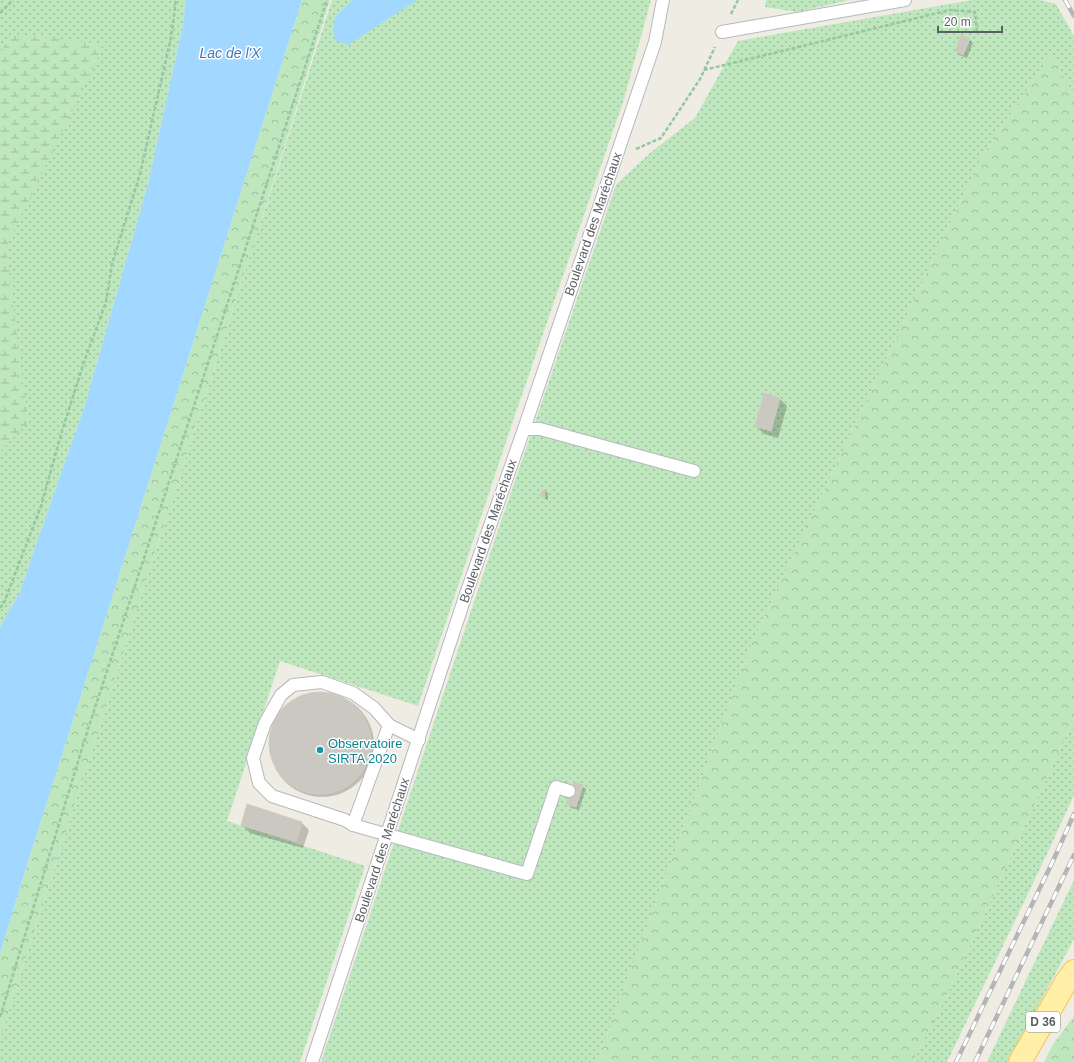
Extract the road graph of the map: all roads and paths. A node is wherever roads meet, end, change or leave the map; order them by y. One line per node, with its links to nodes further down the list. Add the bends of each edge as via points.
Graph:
1 (12, 0): 7 (path)
2 (176, 0): 14 (path, via 171,38 141,167 112,264 106,302 62,431 41,506)
3 (327, 0): 21 (path, via 88,729)
4 (662, 0): 11 (lane, Boulevard des Maréchaux, via 655,42)
5 (738, 0): 9 (path)
6 (905, 0): 9 (lane)
7 (0, 13)
8 (977, 31): 10 (path, via 975,12 950,10)
9 (722, 32): 10 (path)
10 (704, 70): 11 (path, via 661,138)
11 (616, 158): 12 (lane, Boulevard des Maréchaux)
12 (524, 429): 13 (lane, via 540,429); 16 (lane, Boulevard des Maréchaux, via 465,597)
13 (694, 471)
14 (0, 608)
15 (389, 725): 16 (lane); 18 (lane); 18 (lane, via 374,708 353,693 322,682 293,685 281,695 265,723 253,758 260,783 272,796 345,820)
16 (419, 740): 19 (lane, Boulevard des Maréchaux)
17 (569, 791): 19 (lane, via 556,787 527,874)
18 (353, 825): 19 (lane)
19 (387, 834): 22 (lane, Boulevard des Maréchaux)
20 (1071, 976): 23 (main road, D 36)
21 (0, 1017)
22 (312, 1062)
23 (1020, 1062)

